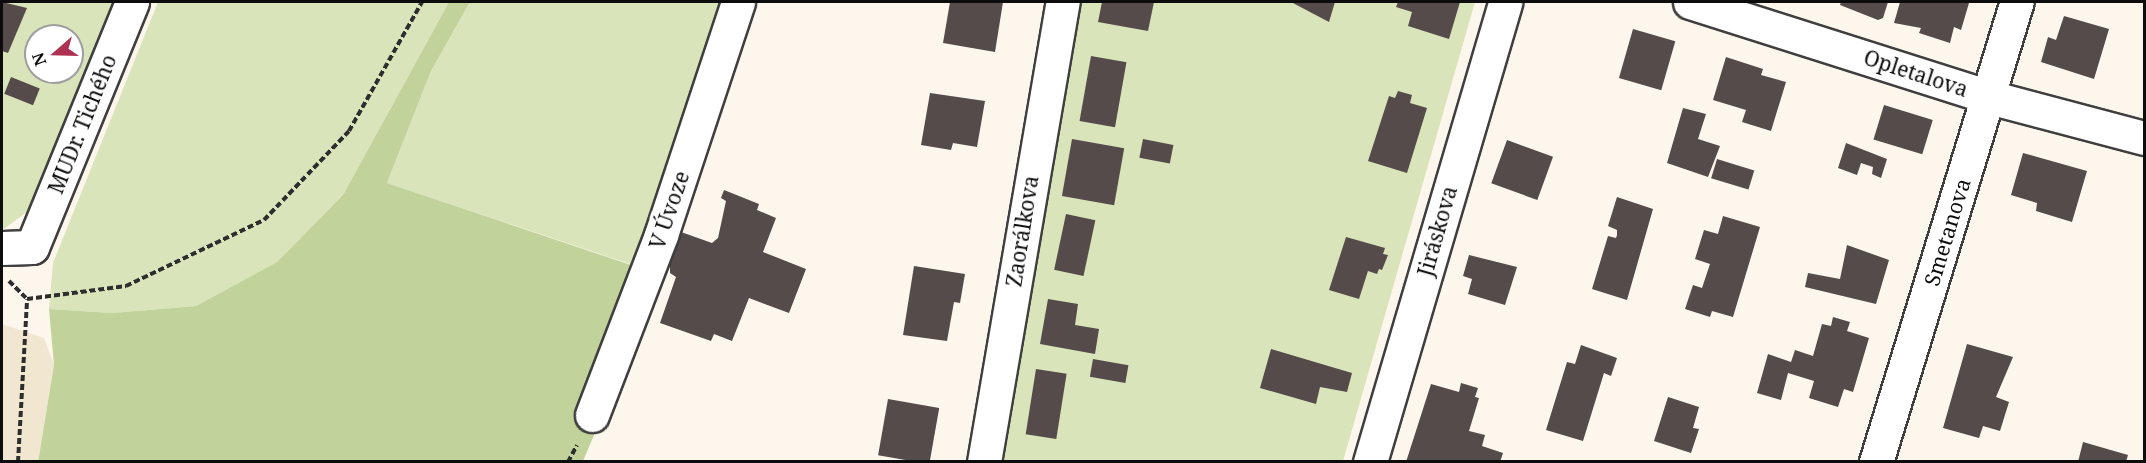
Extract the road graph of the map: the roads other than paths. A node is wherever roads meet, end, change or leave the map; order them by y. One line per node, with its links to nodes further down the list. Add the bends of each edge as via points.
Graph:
1 (132, 2): 9 (street, MUDr. Tichého)
2 (738, 2): 10 (street, V Úvoze, via 662,235)
3 (1063, 2): 11 (street, Zaorálkova)
4 (1505, 2): 12 (street, Jiráskova)
5 (1690, 2): 7 (street, Opletalova)
6 (2017, 2): 7 (street, Smetanova)
7 (1989, 96): 8 (street, Opletalova); 13 (street, Smetanova)
8 (2145, 138)
9 (17, 248)
10 (592, 415)
11 (984, 462)
12 (1370, 462)
13 (1876, 462)

